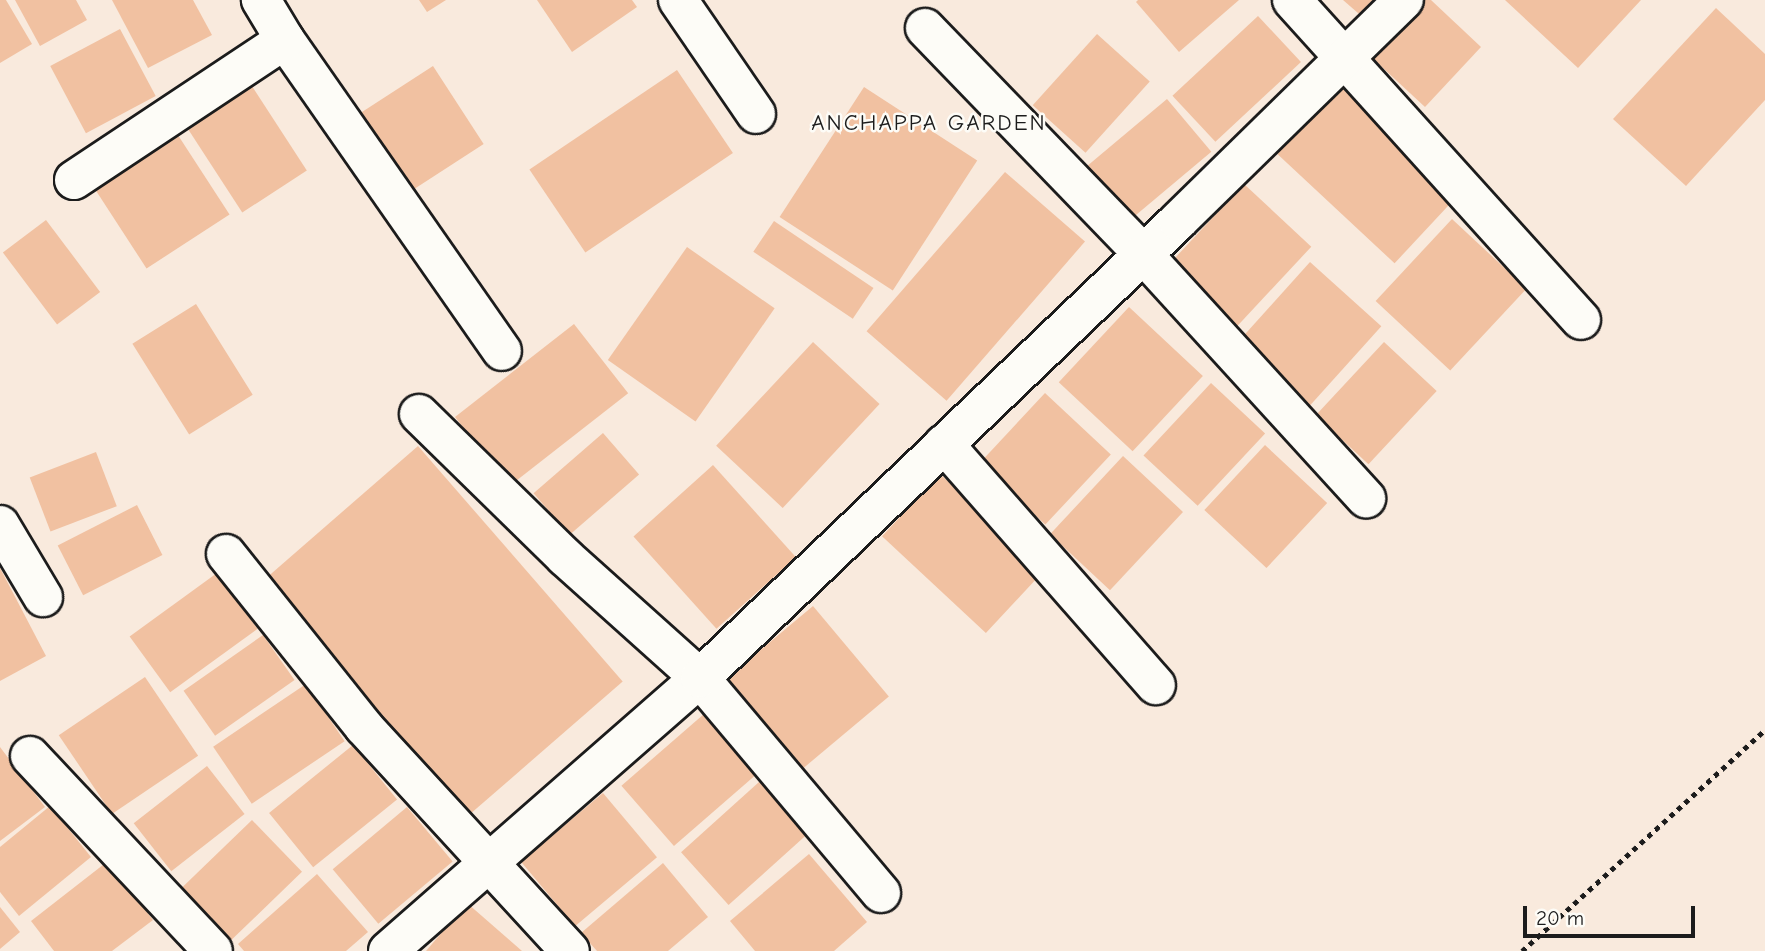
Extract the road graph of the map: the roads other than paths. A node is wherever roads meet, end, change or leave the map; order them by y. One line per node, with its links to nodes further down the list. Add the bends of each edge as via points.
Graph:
1 (261, 0): 6 (street)
2 (678, 0): 8 (street)
3 (1292, 0): 7 (street)
4 (1404, 0): 7 (street)
5 (925, 28): 10 (street)
6 (285, 40): 9 (street); 12 (street)
7 (1346, 57): 10 (street); 11 (street)
8 (756, 114)
9 (74, 180)
10 (1143, 254): 14 (street); 15 (street)
11 (1581, 320)
12 (502, 351)
13 (419, 414): 19 (street, via 565,557)
14 (944, 444): 19 (street); 20 (street)
15 (1366, 498)
16 (3, 536): 18 (street)
17 (226, 554): 22 (street, via 364,727)
18 (43, 597)
19 (700, 678): 22 (street); 23 (street)
20 (1156, 685)
21 (30, 756): 24 (street)
22 (490, 861): 25 (street); 26 (street)
23 (881, 893)
24 (213, 951)
25 (388, 951)
26 (570, 951)

